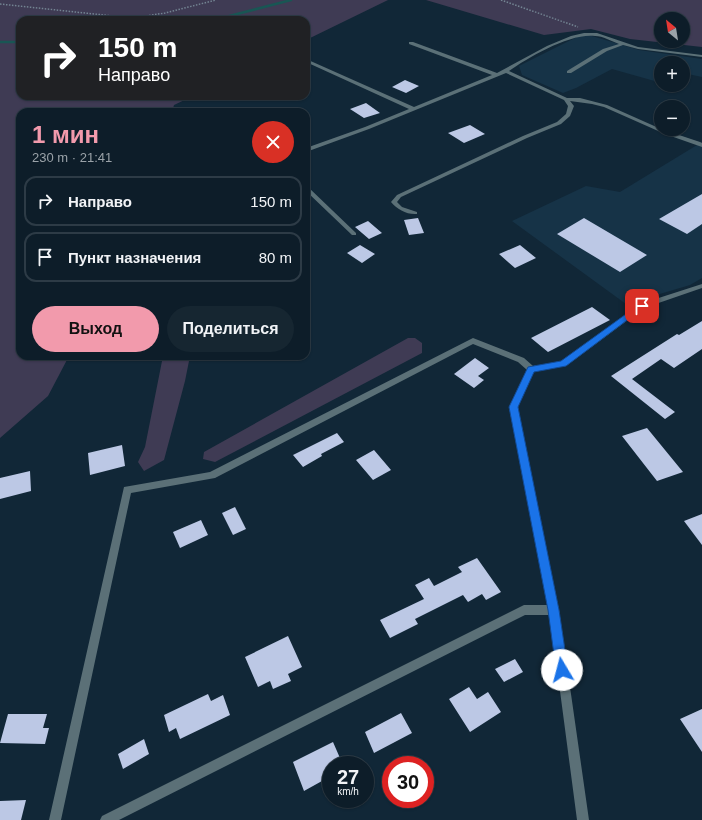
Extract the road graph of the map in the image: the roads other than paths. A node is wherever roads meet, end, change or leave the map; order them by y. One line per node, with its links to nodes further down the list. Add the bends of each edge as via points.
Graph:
1 (411, 42): 7 (street)
2 (623, 44): 3 (street); 5 (street, via 596,34 580,34 565,39); 6 (street, via 605,50)
3 (702, 56)
4 (310, 62): 9 (street)
5 (506, 71): 7 (street); 8 (street)
6 (569, 72)
7 (497, 75): 9 (street)
8 (566, 99): 10 (street, via 595,103); 13 (street, via 571,106 568,116 559,123 399,196 394,202 400,208)
9 (414, 109): 11 (street)
10 (702, 145)
11 (310, 148)
12 (310, 192): 14 (street)
13 (415, 213)
14 (354, 234)
15 (702, 286): 16 (street, via 642,306 563,364)
16 (531, 370): 17 (street, via 513,407); 18 (street, via 521,360 473,341 212,475 127,490)
17 (554, 610): 19 (street, via 524,610); 20 (street)
18 (55, 820)
19 (106, 820)
20 (583, 820)

